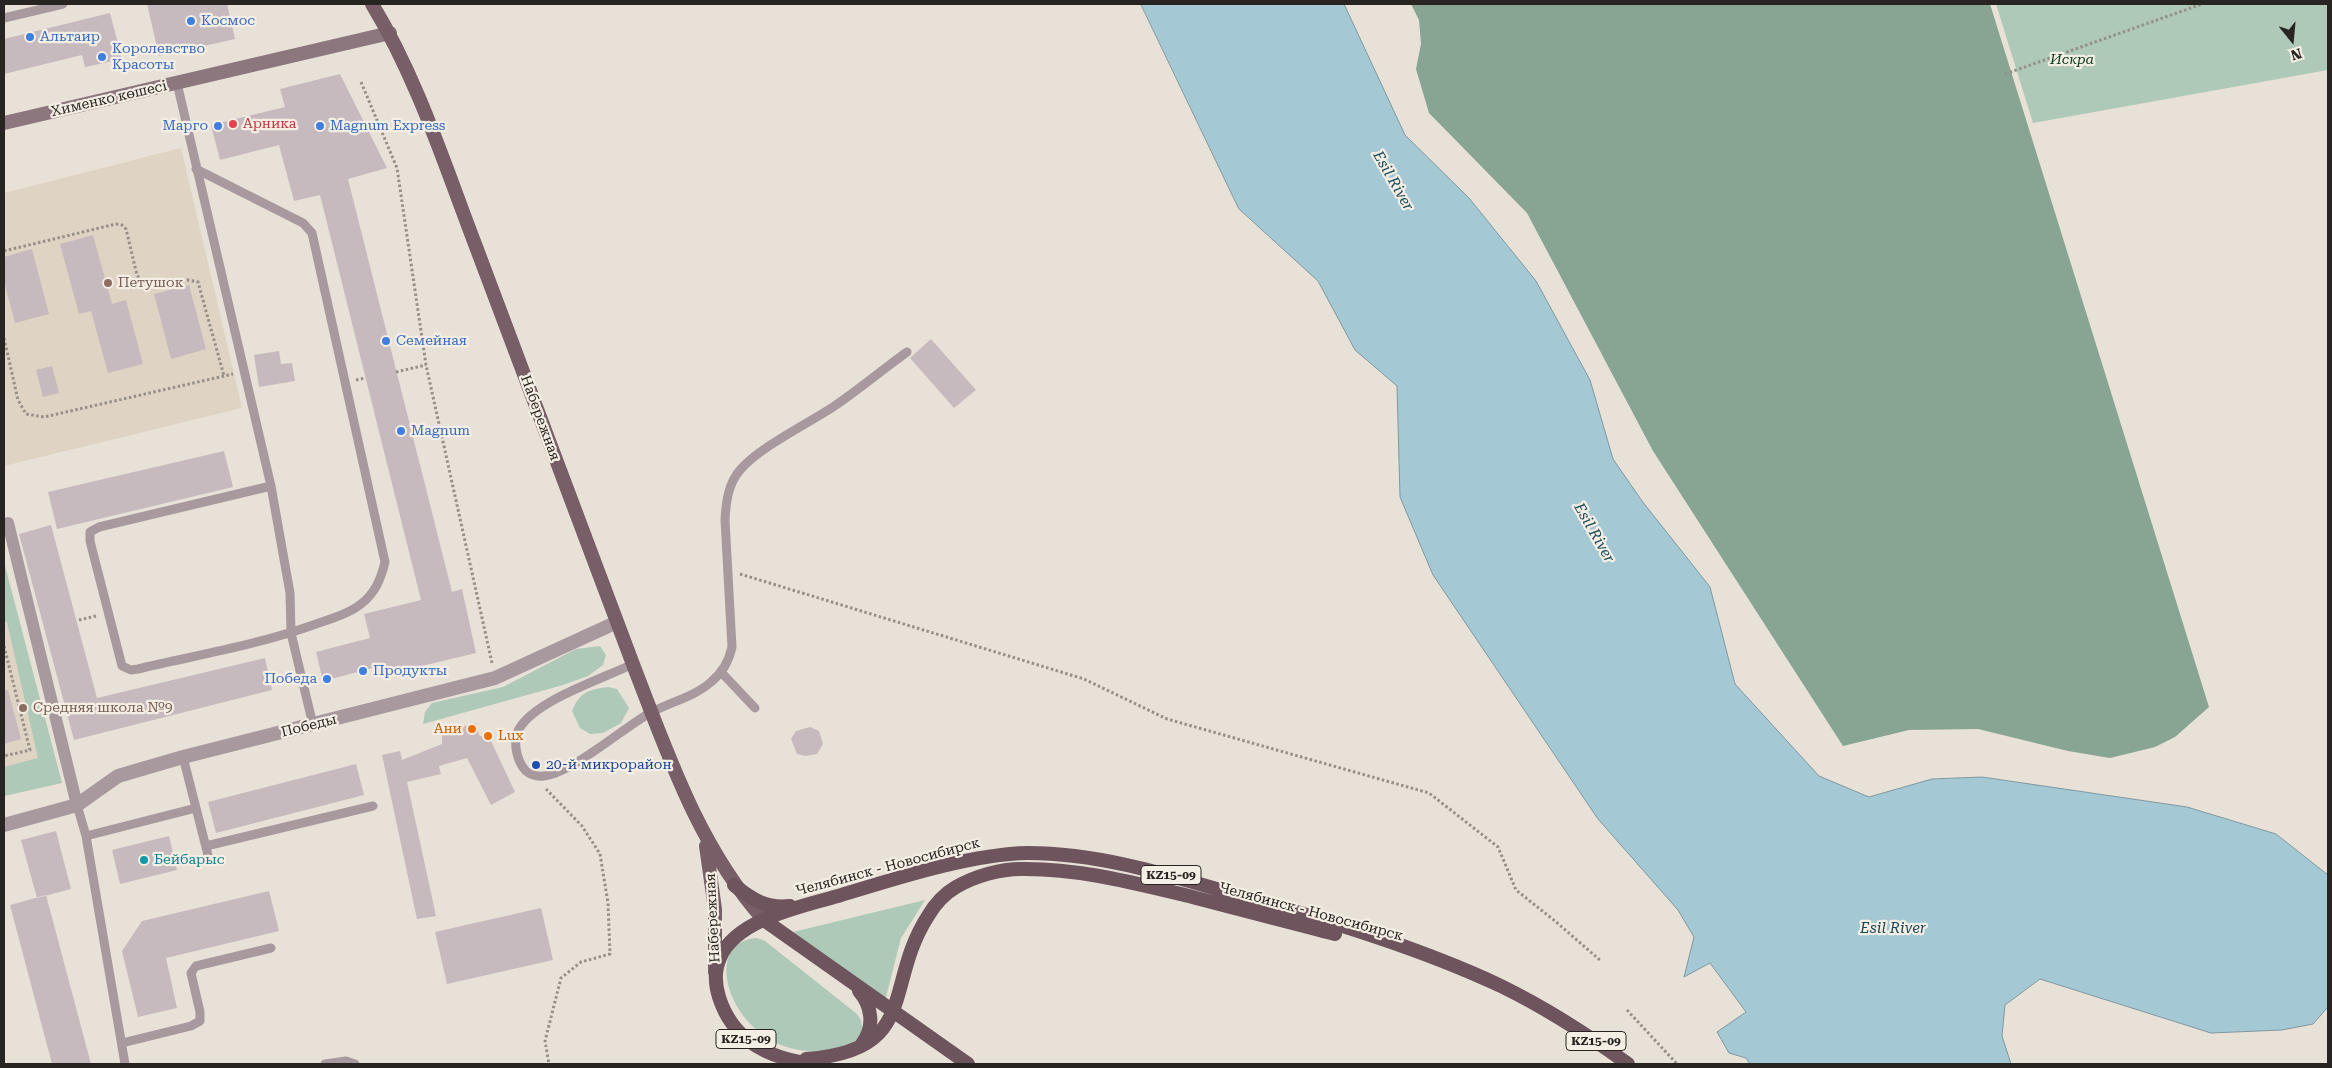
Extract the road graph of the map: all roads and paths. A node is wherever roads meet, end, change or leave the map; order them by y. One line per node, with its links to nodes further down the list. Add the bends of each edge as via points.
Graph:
1 (63, 4): 4 (lane)
2 (372, 4): 5 (main road, Набережная)
3 (2202, 4): 6 (path)
4 (4, 18)
5 (390, 33): 8 (main road, Хименко көшесі); 23 (main road, Набережная, via 453,185)
6 (2005, 74)
7 (361, 82): 14 (path, via 397,168)
8 (177, 83): 9 (main road, Хименко көшесі); 10 (lane)
9 (4, 123)
10 (196, 169): 15 (lane); 24 (lane, via 303,223 312,233 384,549 385,562 379,584 362,604 338,617)
11 (4, 251): 17 (path, via 122,225 142,282 154,288 188,280 198,282)
12 (4, 338): 17 (path, via 18,400 26,414 35,417)
13 (907, 352): 20 (lane, via 834,406 754,457 740,470 730,486 726,501)
14 (426, 365): 16 (path); 28 (path)
15 (244, 372): 17 (path); 18 (lane)
16 (396, 372)
17 (224, 376)
18 (271, 486): 21 (lane, via 90,532); 24 (lane, via 290,594)
19 (8, 523): 35 (street)
20 (728, 571): 27 (lane, via 732,647); 47 (path, via 1084,679 1167,719 1429,794 1498,847 1516,890)
21 (108, 613): 22 (path); 24 (lane, via 120,662 131,670)
22 (80, 620)
23 (615, 623): 26 (main road, Набережная); 28 (street, Победы)
24 (291, 633): 31 (lane)
25 (4, 646): 32 (path, via 30,750)
26 (633, 664): 30 (main road, Набережная); 34 (lane, via 550,702 518,730 519,761)
27 (721, 672): 29 (lane); 30 (lane, via 704,688)
28 (496, 678): 31 (street, Победы)
29 (755, 708)
30 (651, 713): 34 (lane, via 567,768 544,776); 39 (main road, Набережная)
31 (313, 726): 33 (street, Победы)
32 (4, 756)
33 (183, 758): 35 (street, Победы, via 118,776); 37 (lane)
34 (533, 776): 59 (path, via 582,826 600,854 608,903 610,954 581,962 561,978 545,1041)
35 (77, 805): 38 (street, Победы); 40 (lane)
36 (373, 806): 41 (lane)
37 (196, 808): 40 (lane); 41 (lane)
38 (4, 825)
39 (703, 833): 43 (main road, Набережная); 48 (main road, Набережная, via 715,909)
40 (86, 836): 53 (lane)
41 (206, 846): 42 (lane)
42 (209, 859)
43 (734, 884): 44 (highway, via 755,900 771,906); 45 (main road, Набережная)
44 (818, 902): 45 (highway, Челябинск - Новосибирск / KZ15-09); 52 (highway, Челябинск - Новосибирск / KZ15-09, via 929,870 992,857 1031,853 1091,858 1181,878 1434,957 1503,987)
45 (764, 920): 48 (highway, Челябинск - Новосибирск / KZ15-09, via 732,940 719,959); 49 (highway)
46 (271, 948): 53 (lane, via 196,966 192,973 200,1021)
47 (1600, 961)
48 (716, 974): 55 (highway, Челябинск - Новосибирск / KZ15-09, via 717,990 729,1022 762,1050)
49 (848, 979): 51 (highway); 54 (highway, via 864,996 870,1013 869,1033)
50 (1627, 1010): 63 (path)
51 (894, 1011): 52 (highway, Челябинск - Новосибирск / KZ15-09, via 920,929 939,900 973,879 1021,868 1071,871 1118,880 1376,946 1466,975); 54 (highway, Челябинск - Новосибирск, via 878,1033); 61 (highway)
52 (1562, 1020): 62 (highway, Челябинск - Новосибирск / KZ15-09)
53 (122, 1043): 56 (lane)
54 (858, 1048): 55 (highway, via 832,1057)
55 (790, 1060): 60 (highway, Челябинск - Новосибирск / KZ15-09)
56 (125, 1064)
57 (325, 1064): 58 (lane, via 346,1061)
58 (355, 1064)
59 (549, 1064)
60 (816, 1064)
61 (968, 1064)
62 (1628, 1064)
63 (1677, 1064)

